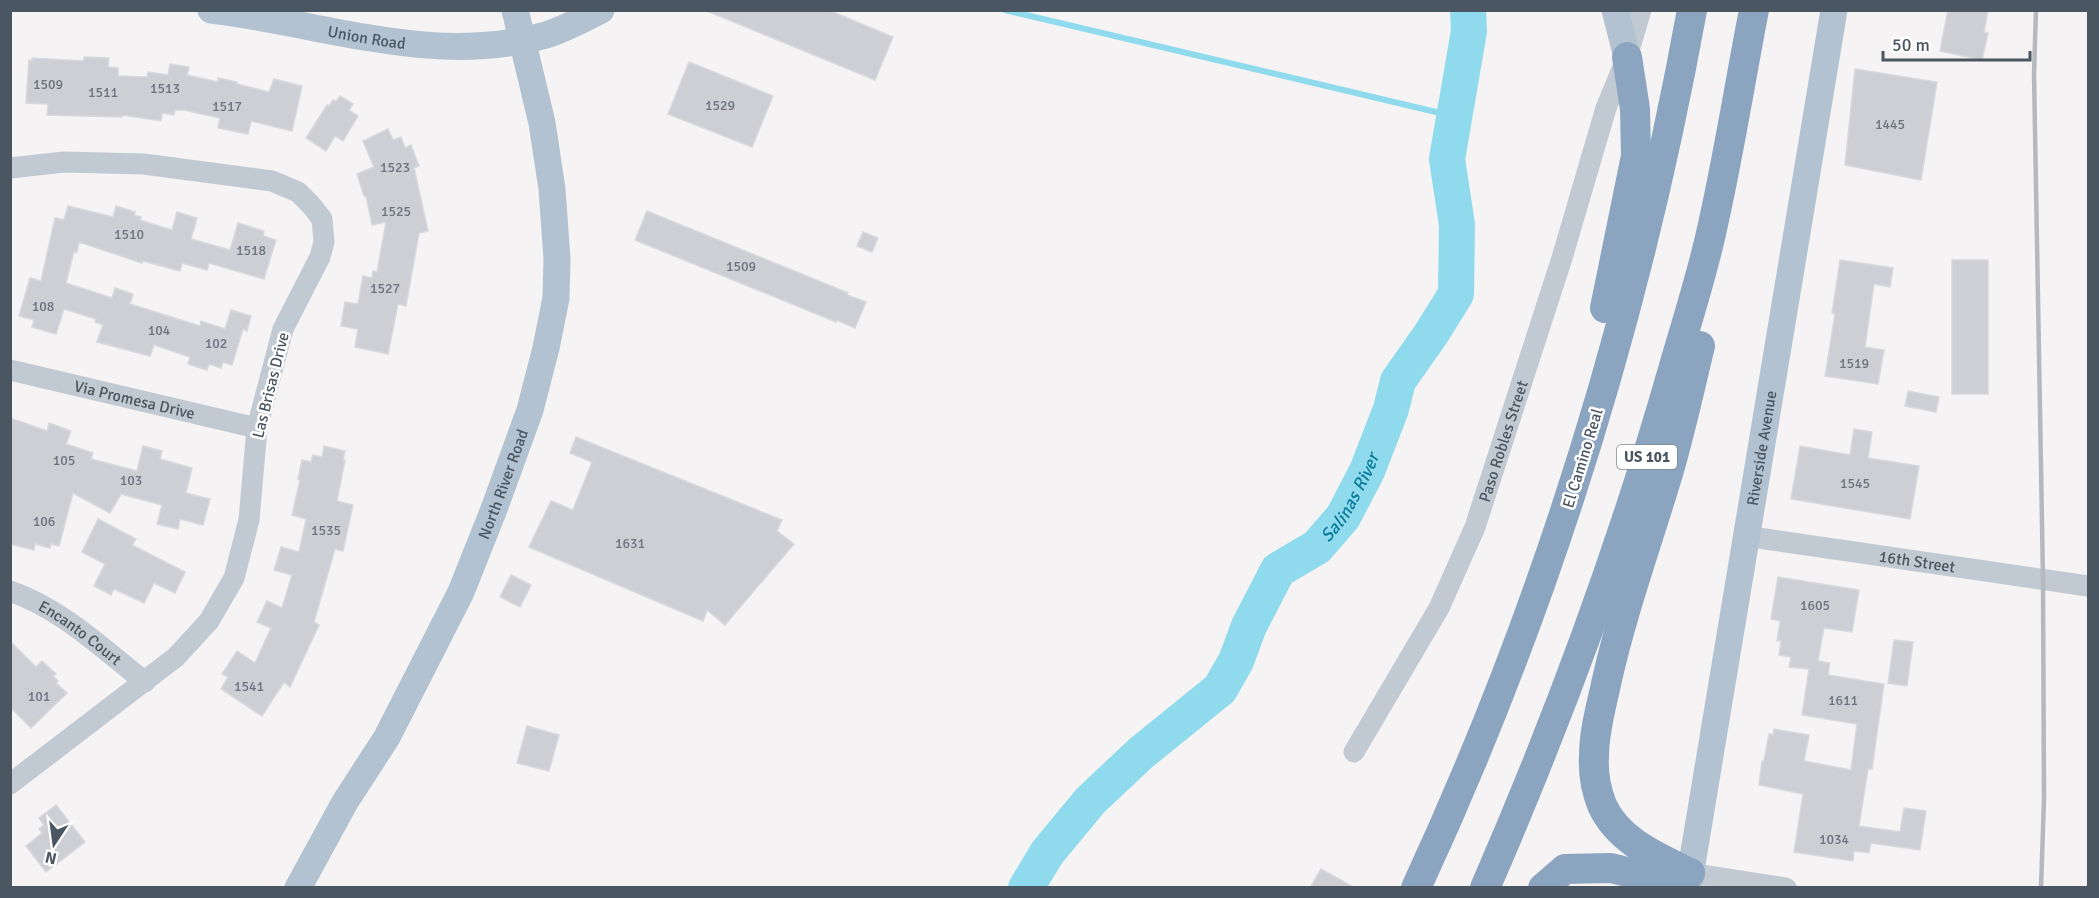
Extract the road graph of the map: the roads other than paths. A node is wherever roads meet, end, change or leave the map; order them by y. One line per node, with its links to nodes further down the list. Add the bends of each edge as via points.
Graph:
1 (211, 10): 9 (main road, Union Road, via 418,45 466,47)
2 (515, 10): 9 (main road, North River Road)
3 (601, 10): 9 (main road, via 549,34)
4 (1613, 10): 10 (main road, Paso Robles Street); 11 (street, Paso Robles Street, via 1613,53)
5 (1641, 10): 10 (street, Paso Robles Street)
6 (1692, 10): 16 (highway, El Camino Real, via 1655,195)
7 (1754, 10): 13 (highway, US 101)
8 (1834, 10): 17 (main road, Riverside Avenue)
9 (522, 41): 24 (main road, North River Road, via 542,123 557,259 556,298 544,358 530,410 461,592 387,737 345,802)
10 (1627, 57): 11 (street, Paso Robles Street); 16 (highway, via 1635,109 1636,156 1610,287 1580,408)
11 (1606, 108): 21 (street, Paso Robles Street, via 1475,527 1439,608)
12 (10, 168): 15 (street, Las Brisas Drive, via 64,162 219,173 272,181 298,192 312,205 322,219 324,242 283,329)
13 (1709, 242): 23 (highway, via 1712,280 1703,335 1669,470 1614,648 1593,757 1603,806 1617,826 1632,842); 26 (highway, US 101, via 1626,523 1565,693)
14 (10, 370): 15 (street, Via Promesa Drive)
15 (257, 428): 20 (street, Las Brisas Drive, via 249,520 234,578 209,621 176,657)
16 (1574, 487): 25 (highway, El Camino Real, via 1512,665)
17 (1745, 537): 18 (street, 16th Street); 23 (main road, Riverside Avenue)
18 (2088, 586)
19 (10, 591): 20 (street, Encanto Court, via 63,618)
20 (145, 682): 22 (street, Las Brisas Drive)
21 (1354, 752)
22 (10, 784)
23 (1689, 880): 27 (highway, via 1656,879 1611,868 1565,869); 28 (street)
24 (298, 888)
25 (1416, 888)
26 (1485, 888)
27 (1543, 888)
28 (1786, 888)

